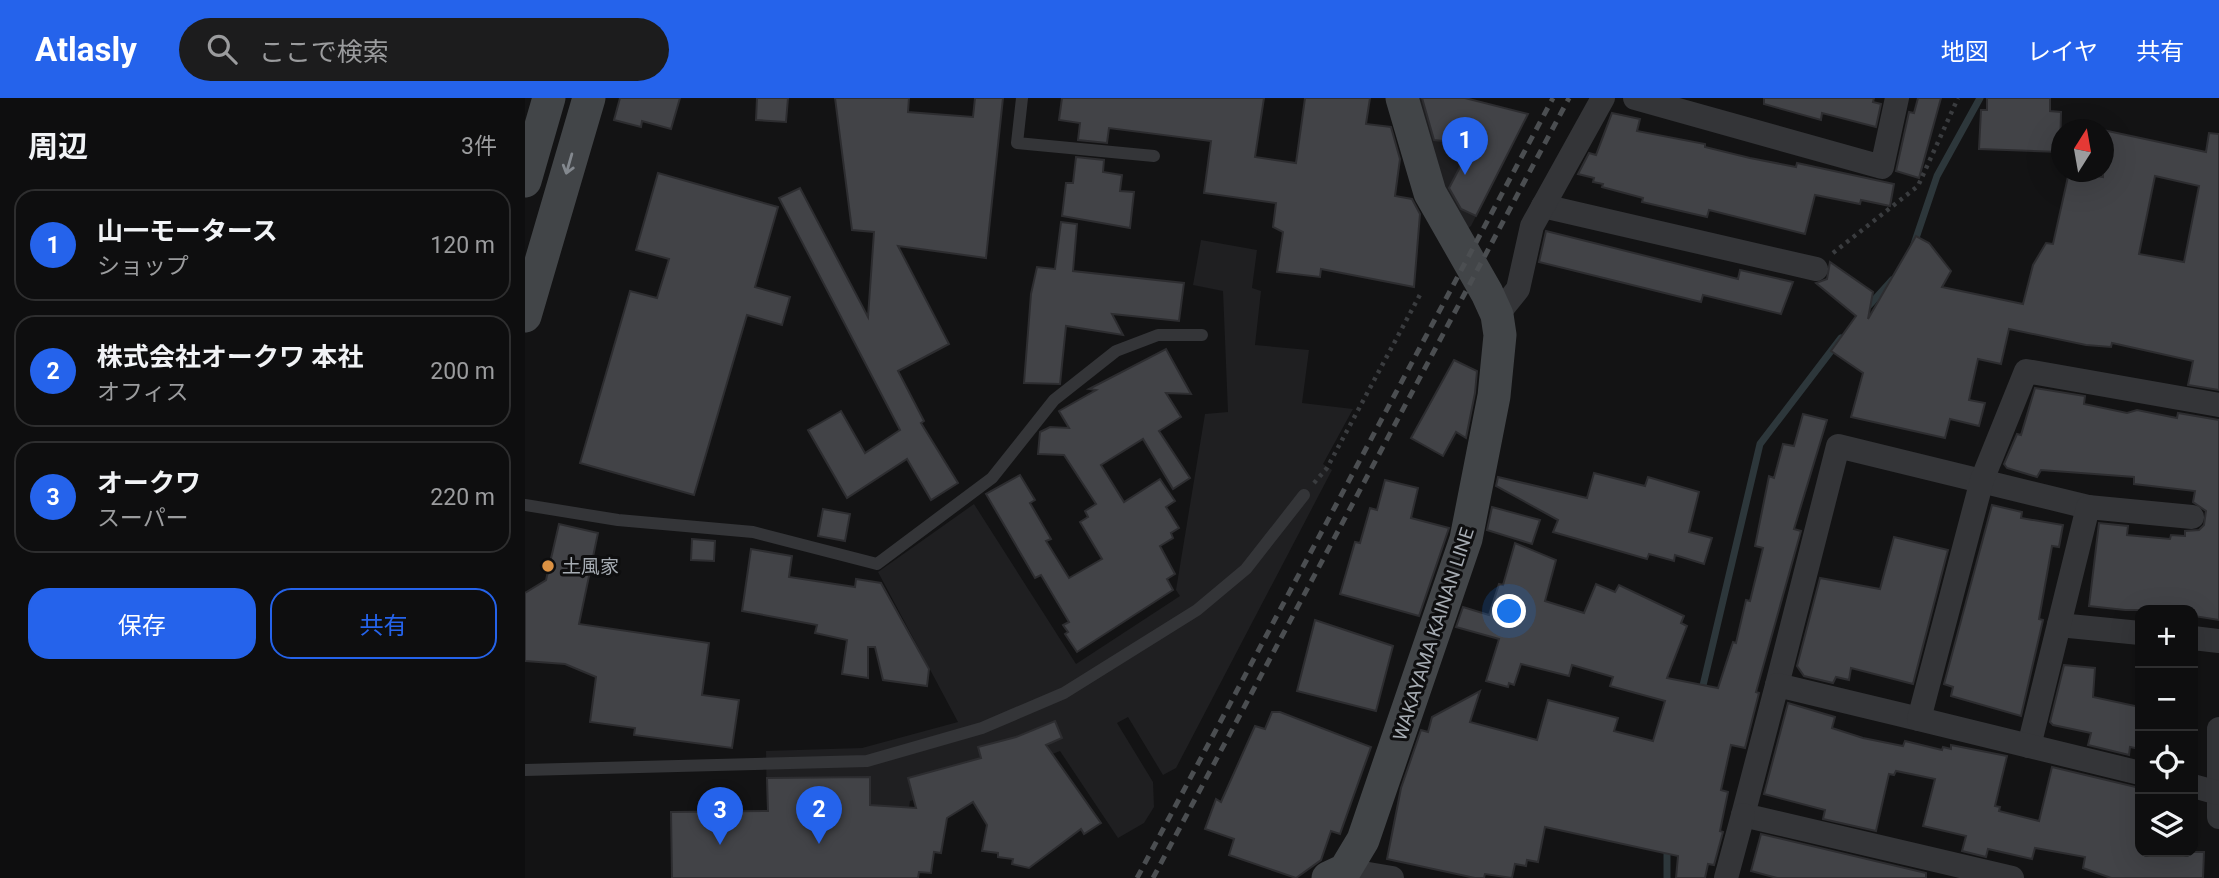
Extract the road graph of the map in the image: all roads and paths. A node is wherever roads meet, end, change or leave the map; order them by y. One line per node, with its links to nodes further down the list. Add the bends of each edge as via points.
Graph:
1 (549, 98): 10 (main road)
2 (589, 98): 15 (main road, one-way to 15)
3 (1022, 98): 9 (lane, via 1017,143)
4 (1402, 98): 14 (main road, WAKAYAMA KAINAN LINE, via 1430,193)
5 (1603, 98): 11 (street)
6 (1635, 98): 7 (street, via 1882,167)
7 (1897, 98)
8 (1958, 98): 12 (path, via 1918,187)
9 (1154, 156)
10 (525, 181)
11 (1543, 206): 12 (street); 14 (street, via 1532,226 1518,289)
12 (1816, 269)
13 (1422, 291): 19 (path, via 1327,468)
14 (1497, 315): 37 (main road, WAKAYAMA KAINAN LINE, via 1500,335 1494,396 1466,539 1376,807 1363,840)
15 (525, 316)
16 (1202, 335): 20 (lane, via 1158,335 1116,351 1055,400 992,478 877,564 753,533 618,520)
17 (2219, 405): 18 (street, via 2026,371)
18 (1982, 480): 21 (street); 27 (street, via 1838,446); 28 (street)
19 (1304, 495): 31 (lane, via 1246,569 1197,610 1064,693 982,728 867,761)
20 (525, 505)
21 (2088, 507): 22 (street); 23 (street)
22 (2192, 517)
23 (2059, 625): 24 (street); 30 (street)
24 (2135, 633)
25 (2198, 639): 26 (street)
26 (2219, 641)
27 (1777, 685): 28 (street); 35 (street)
28 (1919, 719): 30 (street)
29 (2219, 729): 34 (street)
30 (2029, 746): 32 (street)
31 (525, 770)
32 (2135, 772)
33 (2198, 787): 34 (street)
34 (2218, 793): 36 (street)
35 (1743, 815): 39 (street); 40 (street)
36 (2219, 817)
37 (1337, 874): 38 (street)
38 (1392, 878)
39 (1726, 878)
40 (2012, 878)

